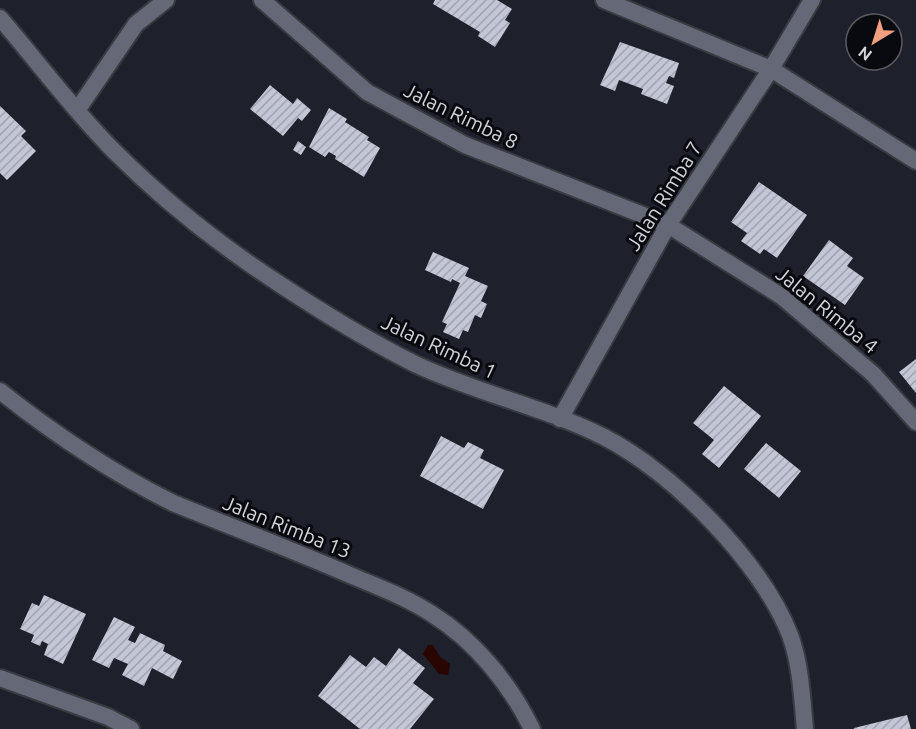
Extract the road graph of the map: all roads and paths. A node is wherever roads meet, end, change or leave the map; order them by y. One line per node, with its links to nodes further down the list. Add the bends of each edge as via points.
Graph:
1 (166, 0): 7 (street, via 136,24)
2 (262, 0): 9 (street, Jalan Rimba 8, via 367,92 465,145)
3 (604, 0): 6 (street)
4 (812, 0): 6 (street, Jalan Rimba 7)
5 (0, 18): 7 (street, Jalan Rimba 1)
6 (771, 69): 8 (street); 9 (street, Jalan Rimba 7)
7 (78, 109): 11 (street, Jalan Rimba 1, via 112,149 185,216 227,249 328,315 417,364)
8 (916, 161)
9 (668, 225): 11 (street, Jalan Rimba 7); 12 (street, Jalan Rimba 4, via 781,296 873,374)
10 (0, 391): 15 (street, Jalan Rimba 13, via 44,426 140,486 398,594 434,615 496,671)
11 (560, 419): 16 (street, Jalan Rimba 1, via 604,437 658,473 705,515 739,555 778,609 790,636 799,666)
12 (916, 422)
13 (0, 678): 14 (street)
14 (131, 729)
15 (532, 729)
16 (805, 729)

